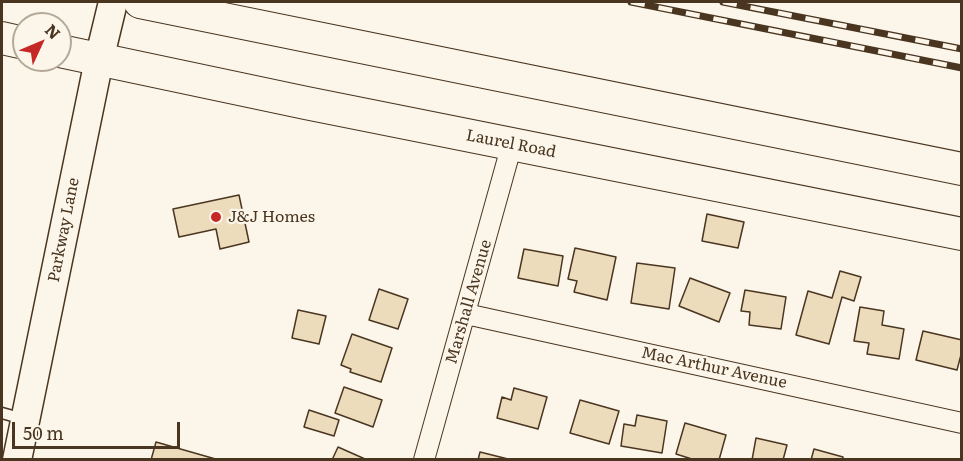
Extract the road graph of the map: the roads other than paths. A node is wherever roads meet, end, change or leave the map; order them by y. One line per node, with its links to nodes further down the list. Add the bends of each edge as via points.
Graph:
1 (113, 2): 4 (main road, Parkway Lane)
2 (140, 2): 6 (main road)
3 (72, 54): 4 (main road, Laurel Road)
4 (99, 60): 5 (main road, Laurel Road); 9 (main road, Parkway Lane)
5 (512, 144): 7 (main road, Laurel Road); 8 (street, Marshall Avenue)
6 (962, 169)
7 (962, 234)
8 (466, 314): 10 (street, Mac Arthur Avenue); 12 (street, Marshall Avenue)
9 (14, 416): 11 (main road, Parkway Lane)
10 (962, 423)
11 (17, 459)
12 (424, 459)

